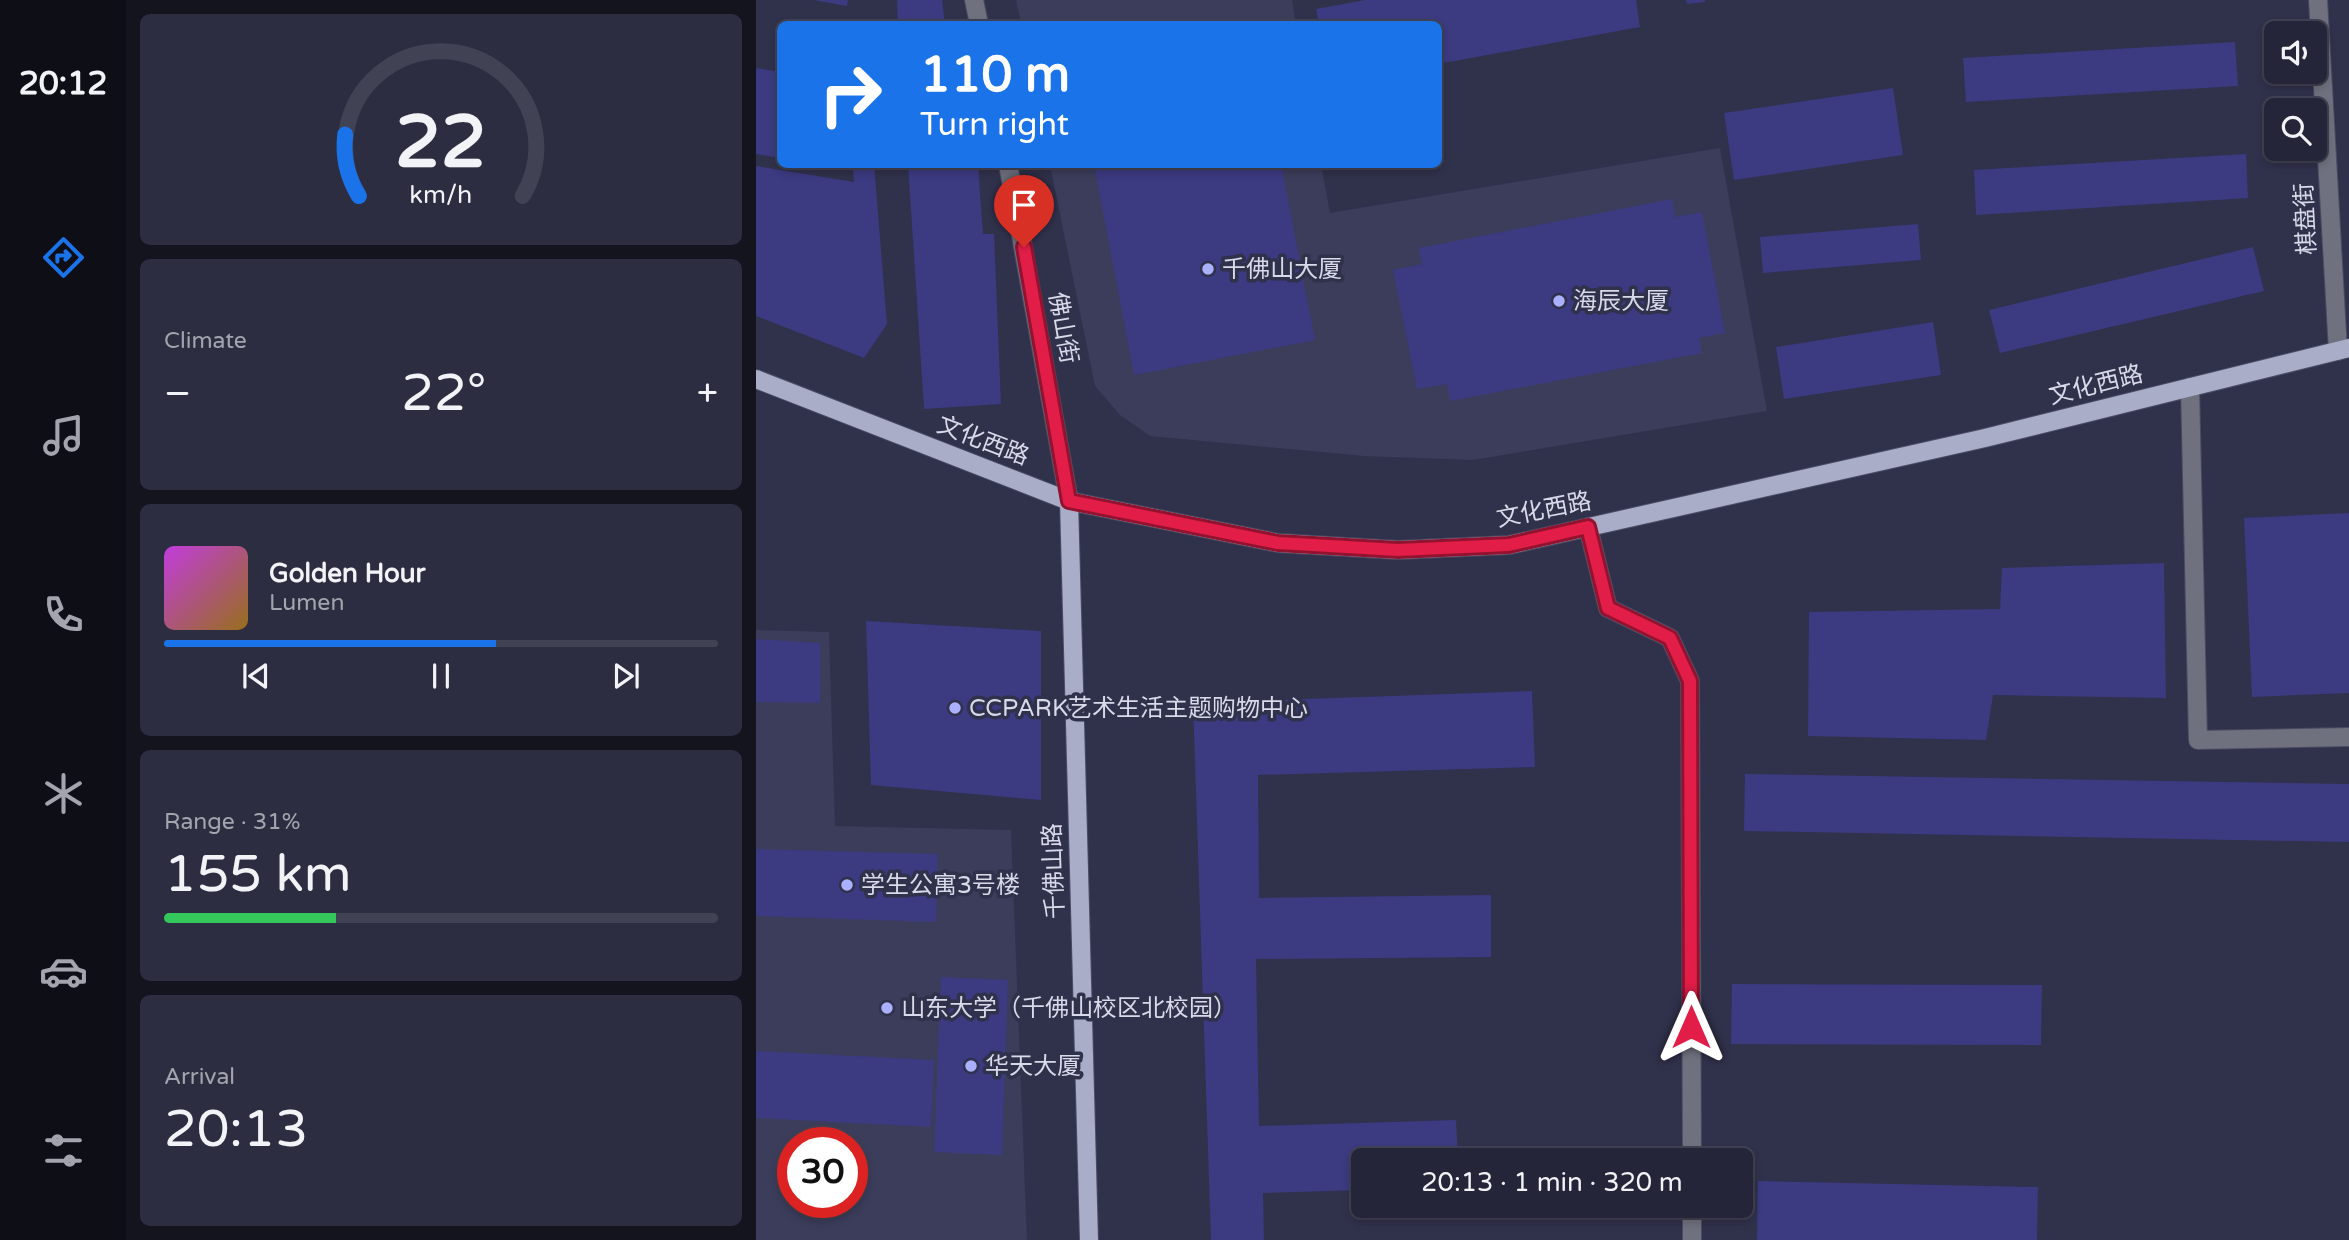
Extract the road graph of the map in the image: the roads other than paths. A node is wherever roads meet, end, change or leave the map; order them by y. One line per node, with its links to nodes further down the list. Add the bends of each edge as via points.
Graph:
1 (974, 0): 3 (street)
2 (2318, 0): 5 (street, 棋盘街)
3 (978, 21)
4 (1008, 168): 8 (street, 佛山街)
5 (2344, 350): 7 (main road, 文化西路)
6 (756, 379): 8 (main road, 文化西路)
7 (2190, 387): 9 (main road, 文化西路); 10 (street, via 2198,740)
8 (1069, 501): 9 (main road, 文化西路, via 1278,543 1398,550 1509,545); 13 (main road, 千佛山路)
9 (1588, 527): 11 (street, via 1608,608 1670,638 1690,681)
10 (2349, 737)
11 (1692, 1148)
12 (1692, 1218): 14 (street)
13 (1089, 1240)
14 (1692, 1240)

